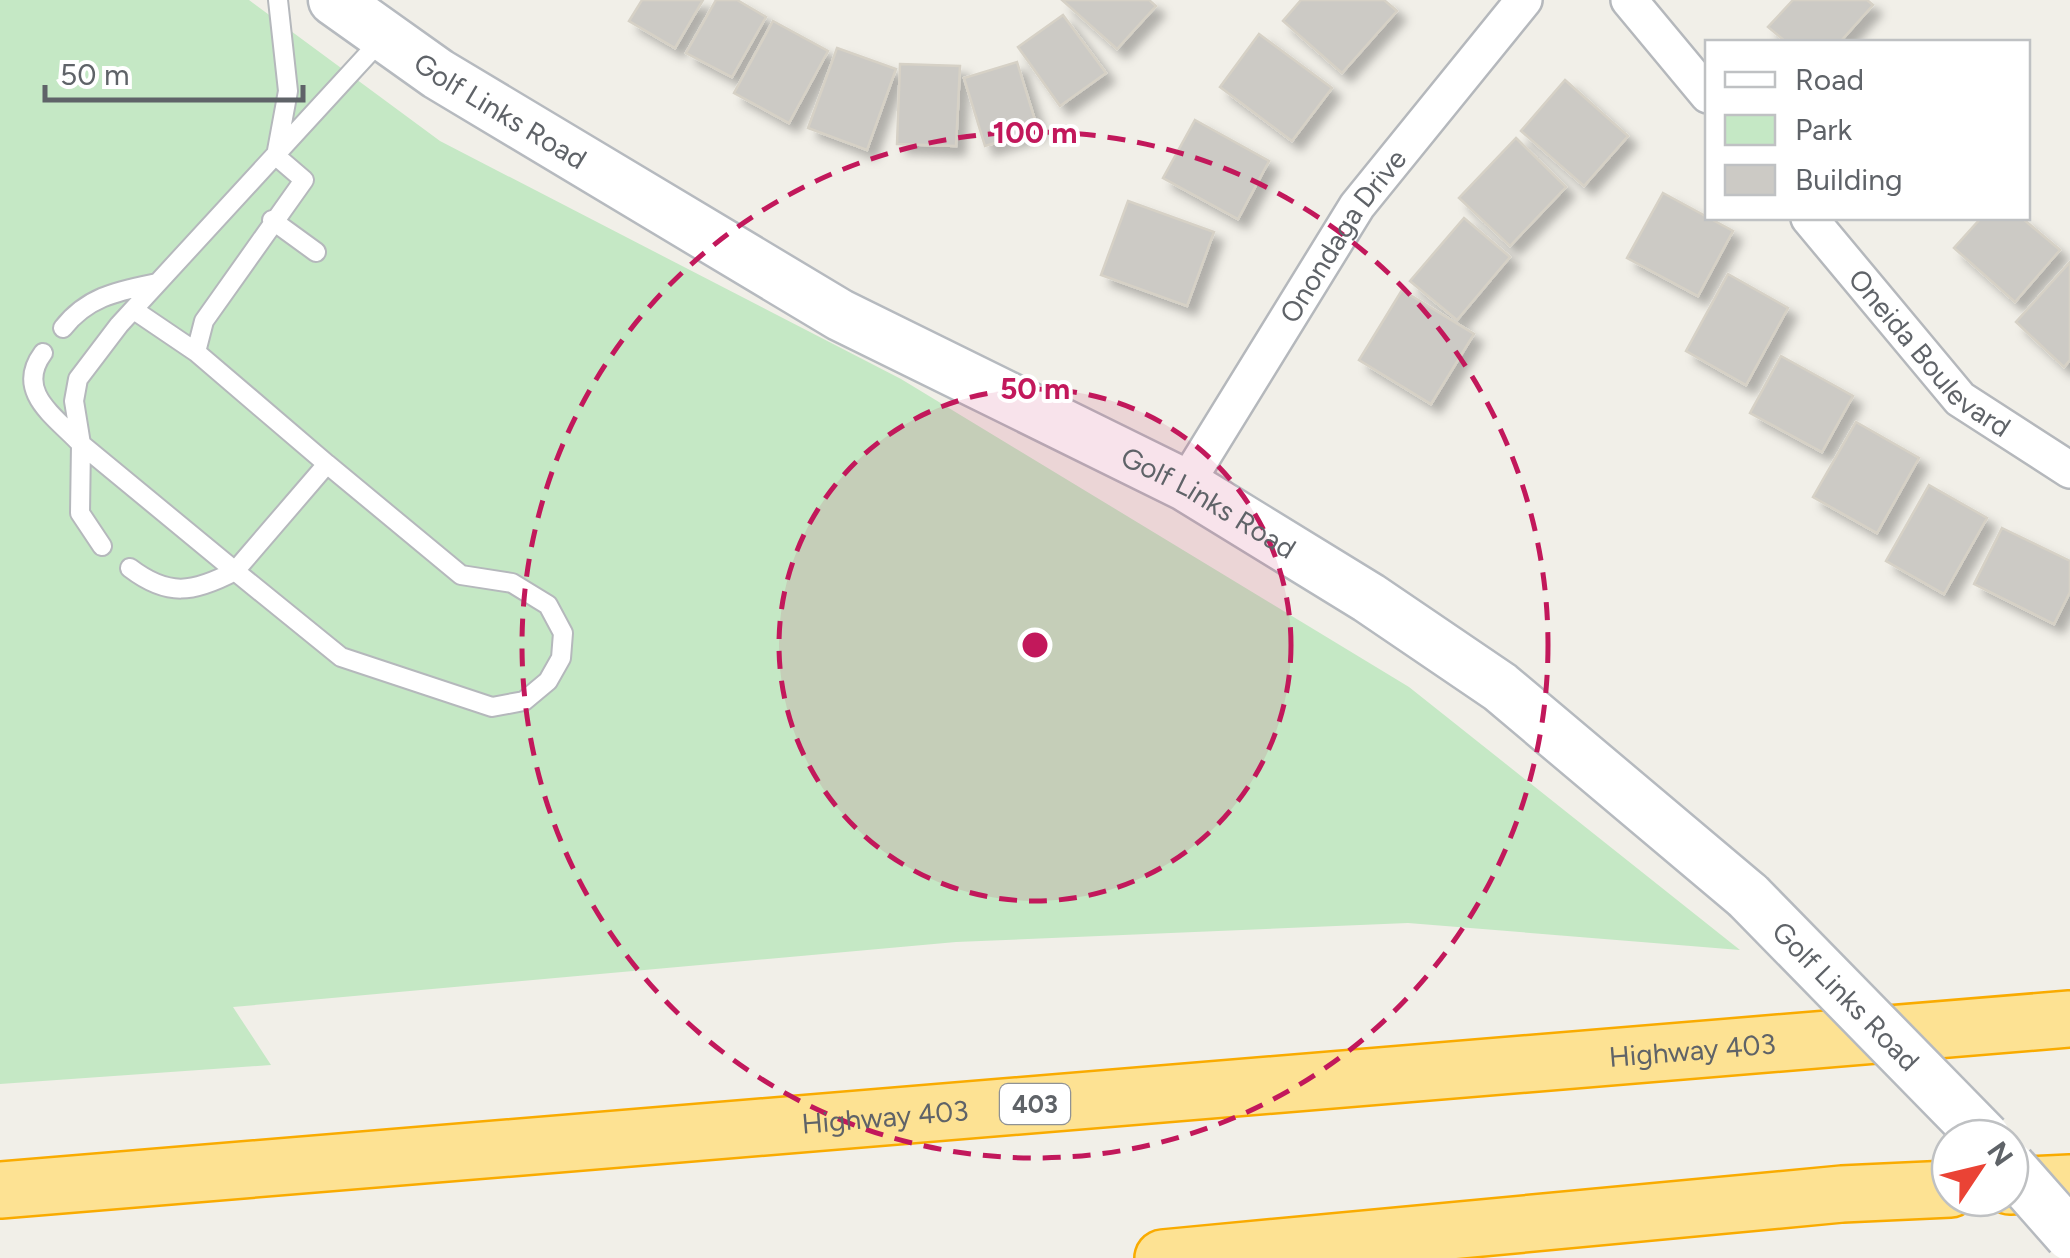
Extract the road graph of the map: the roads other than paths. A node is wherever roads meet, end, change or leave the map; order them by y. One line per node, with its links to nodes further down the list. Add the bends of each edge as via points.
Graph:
1 (278, 0): 7 (lane, via 288,91)
2 (334, 0): 5 (main road, Golf Links Road)
3 (1524, 0): 19 (street, Onondaga Drive, via 1357,206)
4 (1629, 0): 6 (street)
5 (384, 36): 7 (lane); 19 (main road, Golf Links Road, via 840,315)
6 (1705, 91)
7 (276, 156): 8 (lane, via 304,180); 11 (lane)
8 (272, 220): 10 (lane); 14 (lane, via 204,320)
9 (1811, 220): 18 (street, Oneida Boulevard, via 1960,399)
10 (316, 252)
11 (158, 283): 12 (lane); 13 (lane, via 106,294)
12 (134, 310): 14 (lane); 16 (lane, via 78,379 74,401)
13 (63, 328)
14 (196, 352): 17 (lane)
15 (43, 353): 16 (lane, via 34,365 32,389)
16 (81, 444): 20 (lane, via 80,514); 22 (lane)
17 (327, 464): 22 (lane); 22 (lane, via 461,575 512,583 548,605 563,633 561,658 548,681 524,702 492,707 341,657)
18 (2070, 470)
19 (1184, 485): 24 (main road, Golf Links Road, bridge, via 1500,687 1748,896)
20 (102, 546)
21 (130, 568): 22 (lane, via 154,586 183,590)
22 (235, 571)
23 (2070, 1019): 29 (highway, Highway 403 / 403)
24 (1965, 1118)
25 (2070, 1182): 26 (highway)
26 (2030, 1185)
27 (1930, 1189): 31 (highway)
28 (2030, 1189): 30 (main road, bridge)
29 (0, 1190)
30 (2070, 1235)
31 (1163, 1258)

